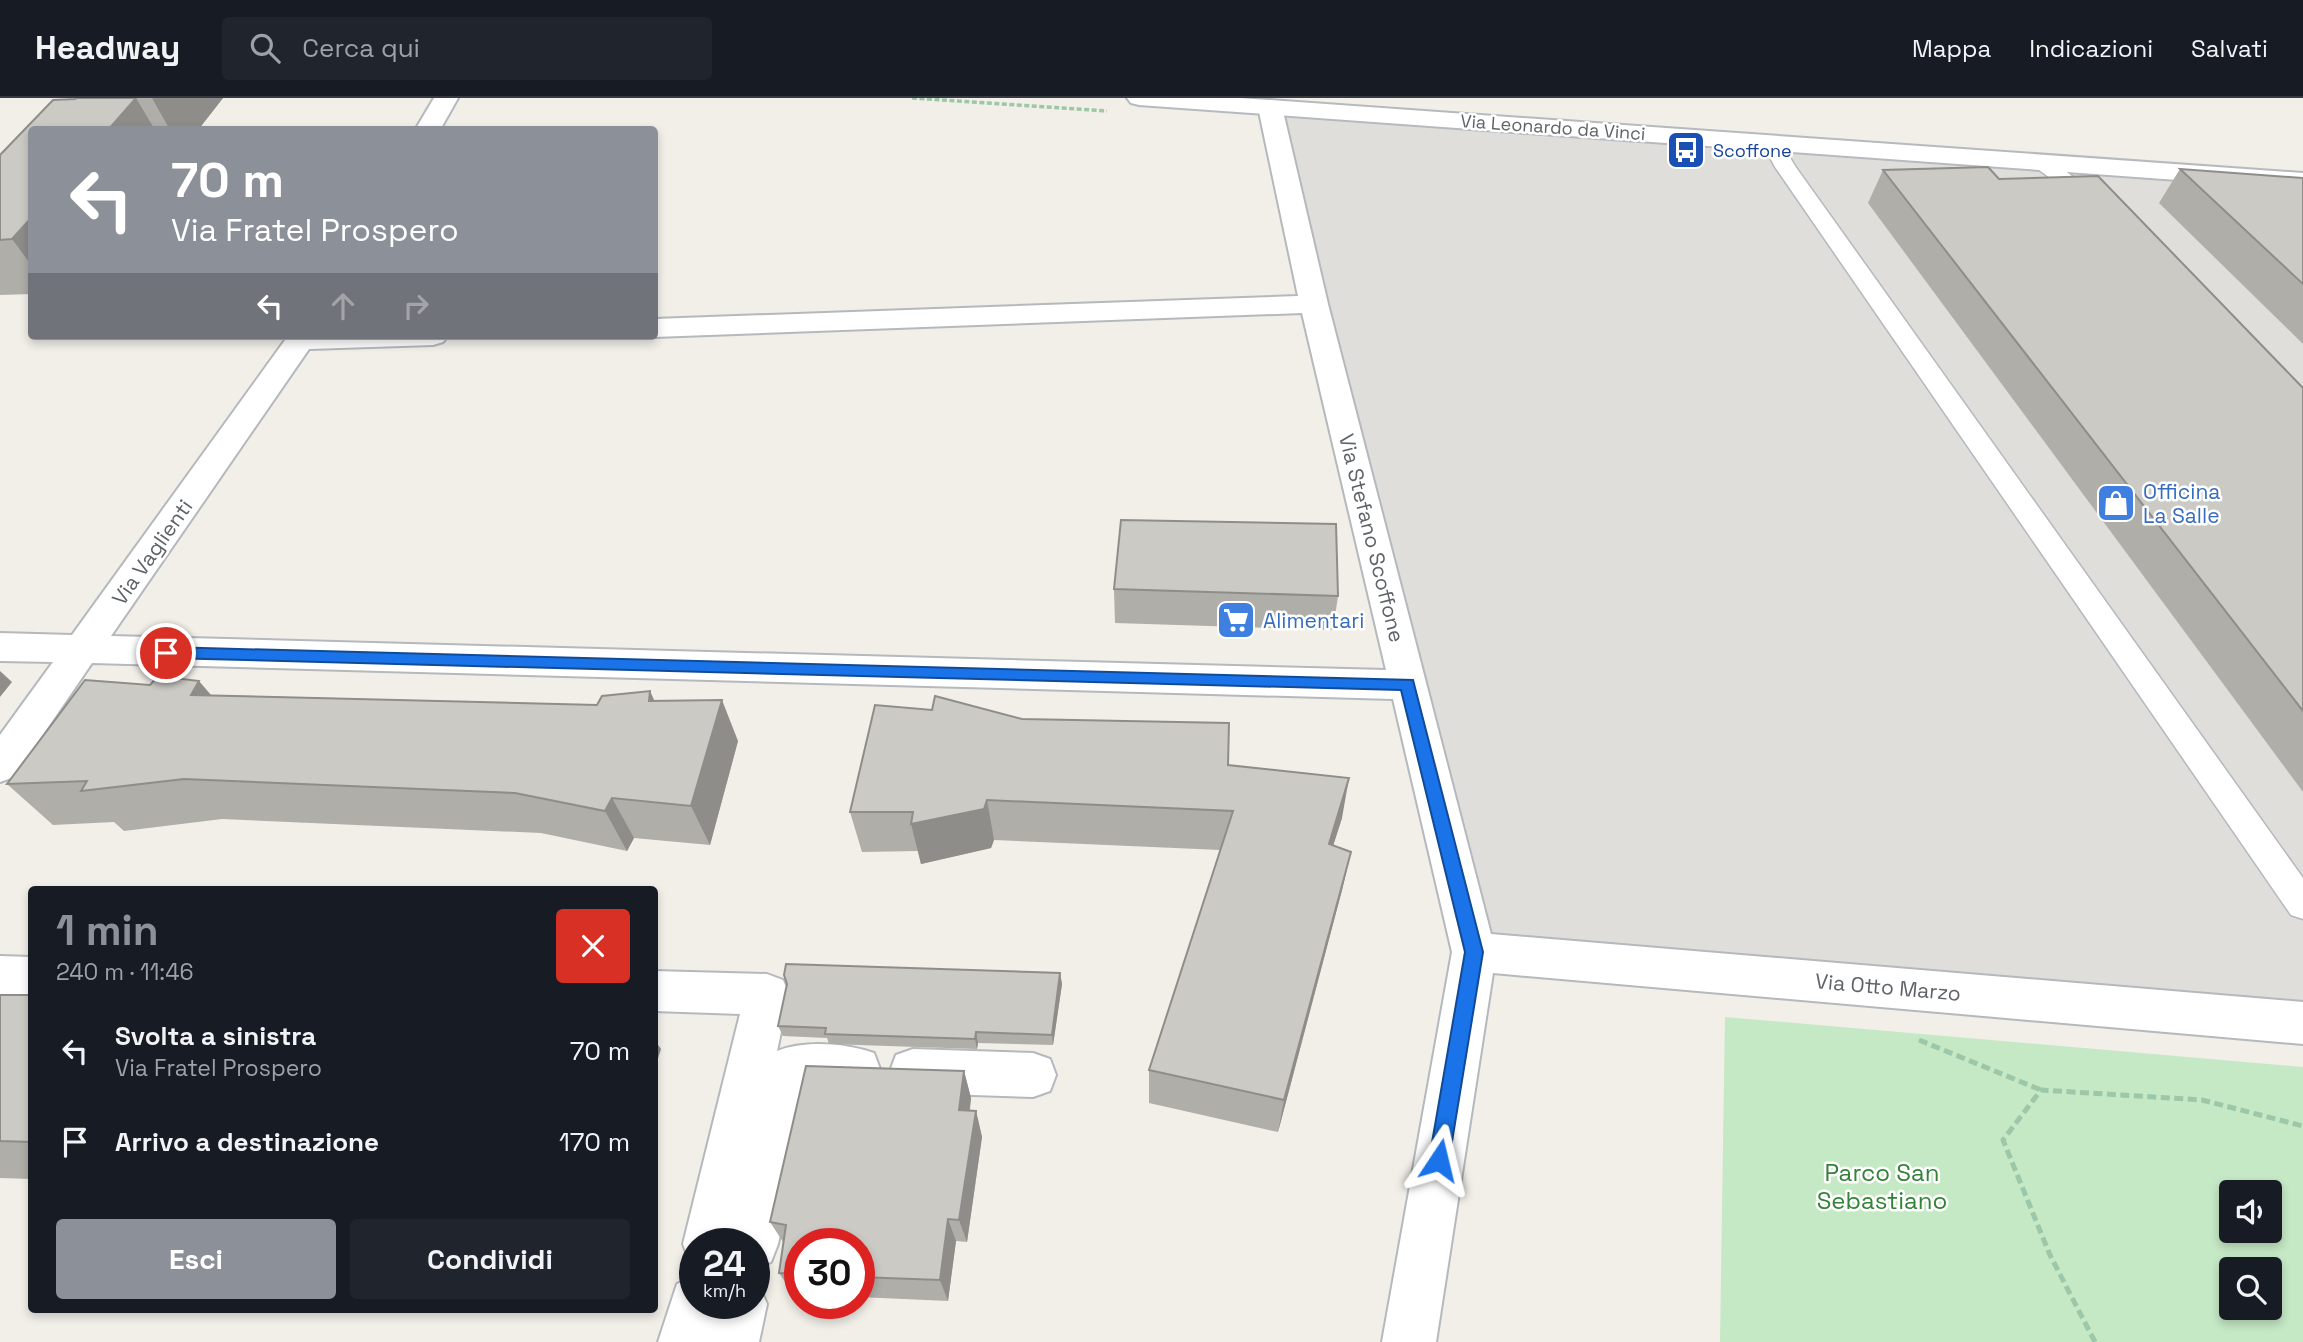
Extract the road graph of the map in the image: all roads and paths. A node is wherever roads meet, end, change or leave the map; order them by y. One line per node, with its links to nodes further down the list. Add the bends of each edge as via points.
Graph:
1 (446, 98): 4 (street)
2 (1139, 98): 3 (street, Via Leonardo da Vinci)
3 (1270, 107): 5 (street, Via Leonardo da Vinci); 9 (street, Via Stefano Scoffone)
4 (429, 126)
5 (1772, 143): 6 (street, Via Leonardo da Vinci); 16 (lane)
6 (2041, 162): 7 (street, Via Leonardo da Vinci); 8 (lane, via 2077,189)
7 (2303, 181)
8 (2105, 220)
9 (1314, 304): 10 (street); 14 (street, Via Stefano Scoffone)
10 (658, 328)
11 (301, 340): 13 (street, Via Vaglienti)
12 (0, 647): 13 (street)
13 (83, 650): 14 (street); 15 (street, Via Vaglienti)
14 (1408, 685): 17 (street, Via Stefano Scoffone)
15 (0, 766)
16 (2303, 905)
17 (1474, 952): 21 (street, Via Otto Marzo); 30 (street, Via Stefano Scoffone)
18 (0, 976): 19 (street)
19 (28, 977)
20 (658, 991): 24 (street, via 767,994)
21 (2303, 1023)
22 (1033, 1074): 25 (street, via 792,1067)
23 (2303, 1126): 31 (path, via 2202,1100 2041,1090 2003,1140 2049,1255)
24 (712, 1228)
25 (757, 1228)
26 (691, 1319): 28 (street)
27 (737, 1319): 29 (street)
28 (685, 1342)
29 (732, 1342)
30 (1409, 1342)
31 (2095, 1342)

